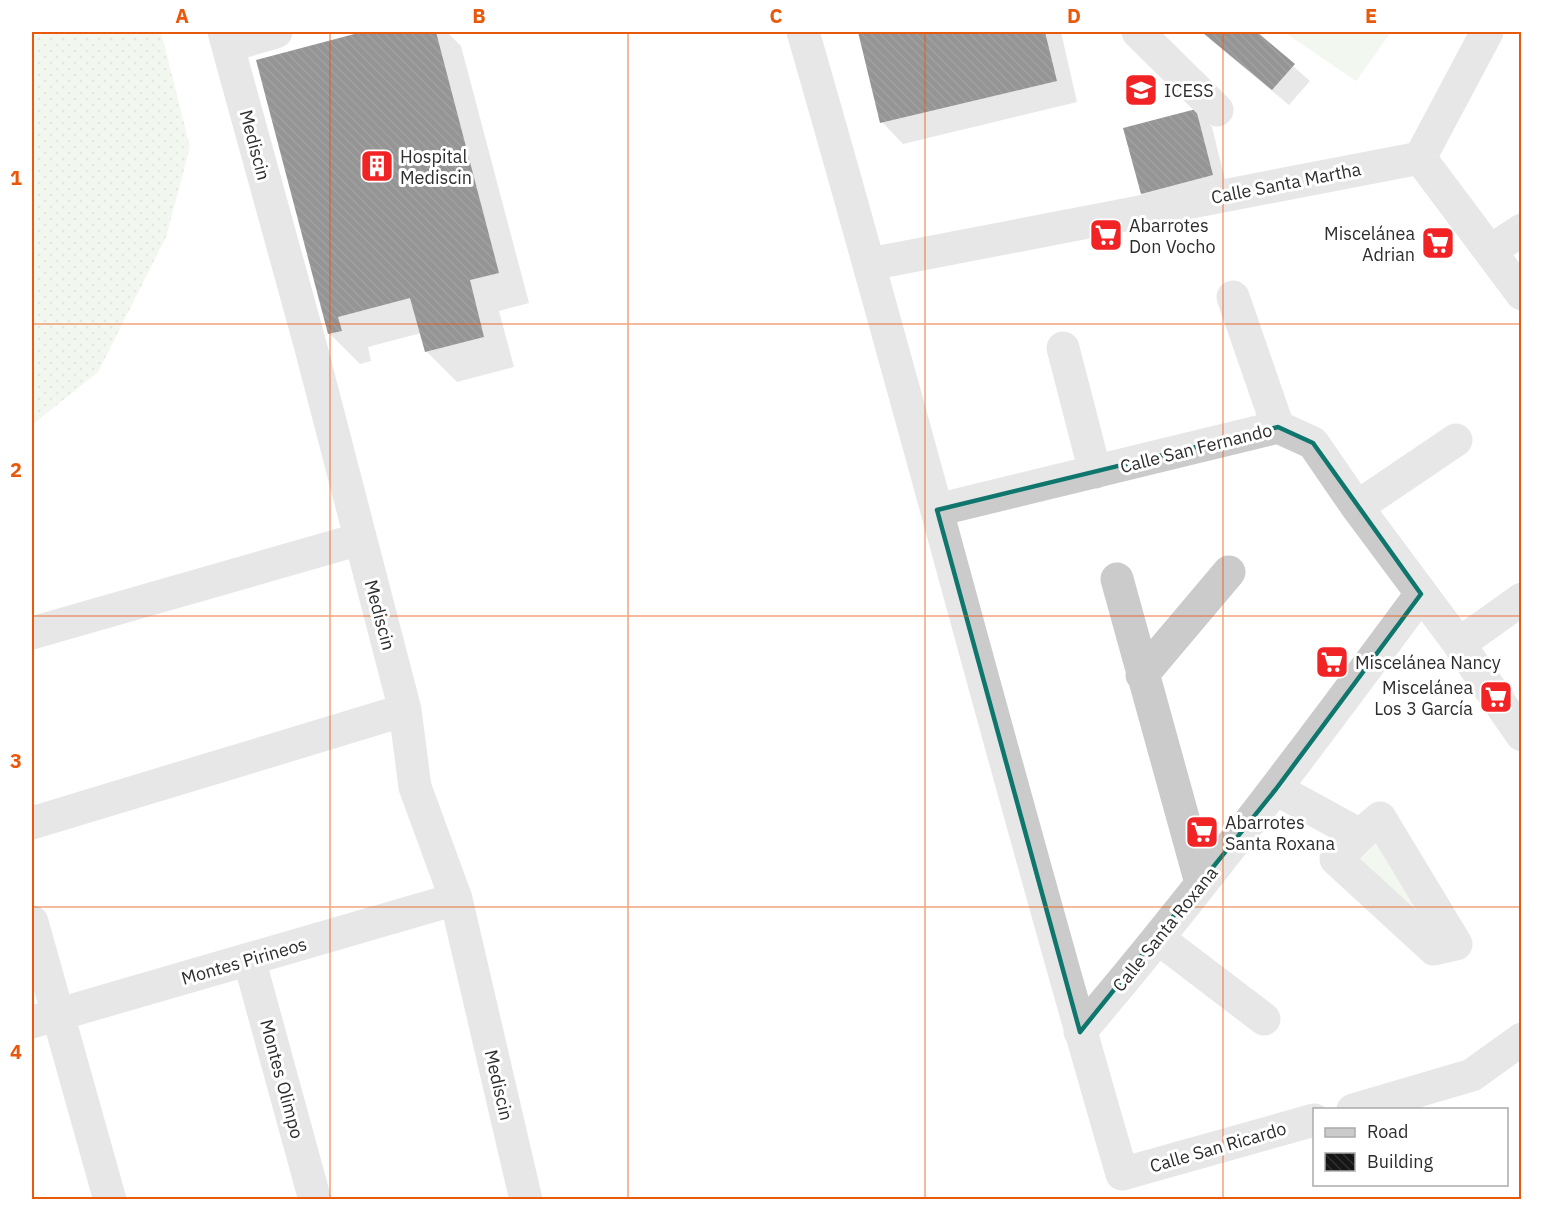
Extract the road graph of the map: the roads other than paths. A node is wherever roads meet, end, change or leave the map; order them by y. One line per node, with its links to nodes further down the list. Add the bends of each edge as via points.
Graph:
1 (276, 32): 5 (street)
2 (802, 32): 10 (street)
3 (1138, 32): 6 (street)
4 (1487, 32): 7 (street)
5 (226, 39): 19 (street, Mediscin)
6 (1217, 110)
7 (1420, 158): 9 (street); 10 (street, Calle Santa Martha)
8 (1521, 230): 9 (street)
9 (1490, 250): 11 (street)
10 (870, 264): 18 (street)
11 (1521, 294)
12 (1233, 297): 14 (street)
13 (1063, 348): 16 (street)
14 (1278, 427): 16 (street, Calle San Fernando); 17 (street, Calle San Fernando, via 1313,443)
15 (1456, 440): 17 (street)
16 (1095, 472): 18 (street, Calle San Fernando)
17 (1358, 507): 22 (street, Calle San Fernando)
18 (937, 510): 39 (street)
19 (360, 539): 24 (street); 27 (street, Mediscin)
20 (1228, 572): 26 (street)
21 (1116, 579): 26 (street)
22 (1421, 594): 25 (street, Calle San Fernando); 29 (street, Calle Santa Roxana)
23 (1521, 599): 25 (street)
24 (32, 633)
25 (1459, 644): 28 (street, Calle San Fernando)
26 (1142, 675): 32 (street)
27 (405, 710): 30 (street); 33 (street, Mediscin, via 415,787)
28 (1521, 735)
29 (1276, 789): 31 (street); 32 (street, Calle Santa Roxana)
30 (32, 823)
31 (1360, 834)
32 (1201, 883): 35 (street, Calle Santa Roxana)
33 (456, 899): 36 (street, Montes Pirineos); 45 (street, Mediscin)
34 (32, 922): 37 (street)
35 (1159, 939): 38 (street); 39 (street, Calle Santa Roxana)
36 (249, 959): 37 (street, Montes Pirineos); 44 (street, Montes Olimpo)
37 (45, 1018): 43 (street)
38 (1264, 1019)
39 (1080, 1032): 42 (street, Calle San Ricardo, via 1122,1174)
40 (1521, 1039): 41 (street, via 1472,1075)
41 (1360, 1108)
42 (1313, 1120)
43 (110, 1200)
44 (315, 1200)
45 (526, 1200)

